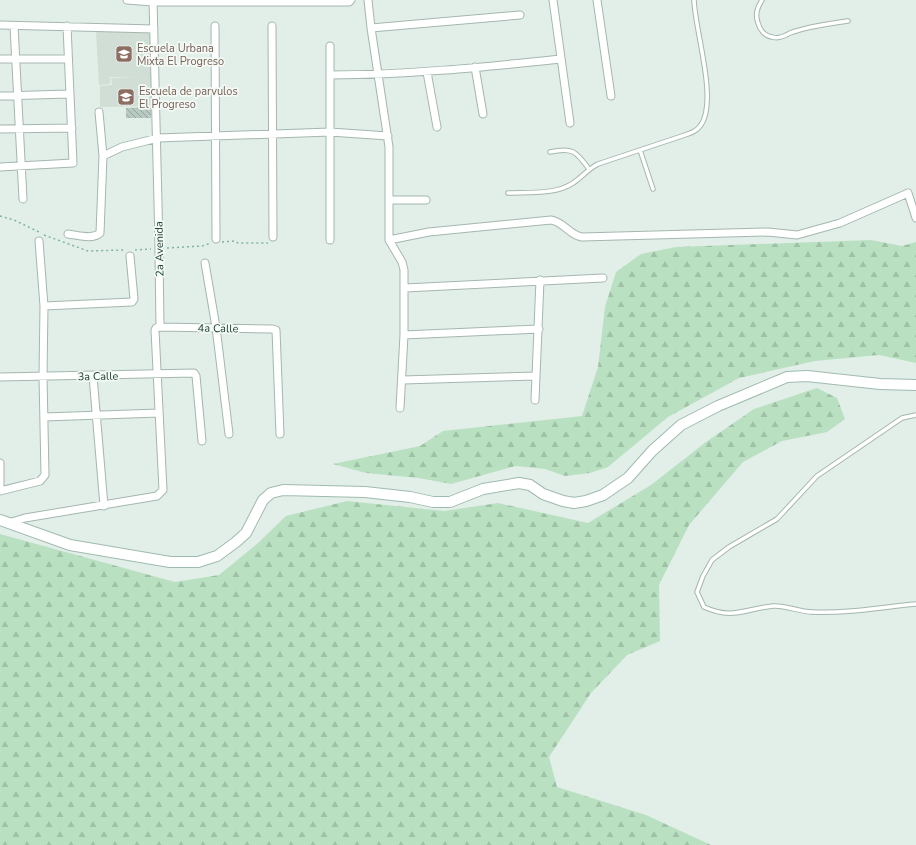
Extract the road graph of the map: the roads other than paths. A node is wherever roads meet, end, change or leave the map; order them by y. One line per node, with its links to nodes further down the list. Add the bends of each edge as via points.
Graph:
1 (127, 0): 8 (street)
2 (350, 0): 8 (street)
3 (368, 0): 17 (street)
4 (553, 0): 22 (street)
5 (597, 0): 30 (street)
6 (694, 0): 43 (lane, via 708,96 704,117 694,132)
7 (762, 0): 10 (lane, via 756,17 764,33 773,37 781,37 808,27)
8 (153, 1): 16 (street, 2a Avenida)
9 (520, 15): 17 (street)
10 (848, 21)
11 (0, 25): 12 (street)
12 (14, 26): 13 (street); 20 (street)
13 (67, 26): 16 (street); 21 (street)
14 (215, 26): 40 (street)
15 (272, 26): 39 (street)
16 (154, 28): 42 (street, 2a Avenida)
17 (371, 28): 26 (street)
18 (330, 46): 25 (street)
19 (0, 59): 20 (street)
20 (16, 59): 21 (street); 29 (street)
21 (67, 59): 27 (street)
22 (561, 60): 23 (street); 33 (street)
23 (475, 68): 24 (street); 32 (street)
24 (427, 72): 26 (street); 34 (street)
25 (331, 75): 26 (street); 38 (street)
26 (378, 75): 41 (street)
27 (69, 94): 29 (street); 36 (street)
28 (0, 96): 29 (street)
29 (17, 96): 35 (street)
30 (611, 96)
31 (100, 112): 45 (street)
32 (483, 114)
33 (570, 123)
34 (437, 127)
35 (20, 128): 36 (street); 37 (street); 46 (street)
36 (72, 128): 46 (street, via 72,164)
37 (0, 129)
38 (330, 132): 39 (street); 41 (street); 57 (street)
39 (274, 135): 40 (street); 56 (street)
40 (216, 136): 42 (street); 60 (street)
41 (388, 136): 52 (street)
42 (158, 138): 45 (street, via 122,147); 67 (street, 2a Avenida)
43 (640, 150): 48 (lane); 49 (lane)
44 (550, 152): 48 (lane, via 571,150 577,153)
45 (103, 156): 55 (street, via 100,233 87,237)
46 (22, 166): 47 (street); 51 (street)
47 (0, 167)
48 (589, 168): 50 (lane, via 573,184 564,188)
49 (653, 189)
50 (508, 193)
51 (23, 199)
52 (389, 200): 53 (street); 58 (street)
53 (426, 200)
54 (916, 218): 58 (street, via 908,193 840,223 797,235 768,232 575,236 559,222 551,220 429,232)
55 (68, 234)
56 (271, 240)
57 (330, 240)
58 (389, 240): 65 (street, via 402,262)
59 (39, 241): 66 (street)
60 (216, 241)
61 (130, 252): 66 (street, via 134,299 132,302)
62 (205, 263): 68 (street)
63 (603, 278): 64 (street)
64 (540, 280): 65 (street); 69 (street)
65 (405, 288): 70 (street)
66 (44, 306): 72 (street)
67 (160, 327): 68 (street, 4a Calle); 71 (street, 2a Avenida, via 155,330)
68 (216, 327): 84 (street); 85 (street, 4a Calle, via 276,330)
69 (540, 329): 70 (street); 74 (street)
70 (404, 335): 76 (street)
71 (157, 375): 73 (street, 3a Calle); 80 (street, 2a Avenida); 86 (street, 3a Calle, via 196,375)
72 (43, 376): 73 (street, 3a Calle); 75 (street, 3a Calle); 83 (street)
73 (93, 376): 81 (street)
74 (536, 376): 76 (street); 78 (street)
75 (0, 377)
76 (403, 380): 79 (street)
77 (916, 385): 91 (main road, via 787,376 680,425 628,478 603,495 574,503 518,484 483,489 450,502 365,492 283,490 271,493 263,500 246,532 236,542 217,556 198,562 170,562 70,545)
78 (535, 400)
79 (400, 408)
80 (159, 413): 81 (street); 90 (street, 2a Avenida, via 164,488 161,493)
81 (97, 414): 83 (street); 90 (street)
82 (916, 415): 92 (lane, via 902,418 817,476 776,518 729,546 712,560 702,576 697,592 704,607 718,613 741,613 774,606 828,612)
83 (44, 417): 89 (street, via 44,478 30,485)
84 (229, 434)
85 (280, 434)
86 (202, 441)
87 (0, 463): 88 (street)
88 (0, 486)
89 (0, 491)
90 (104, 506): 91 (street)
91 (3, 522)
92 (916, 604)

